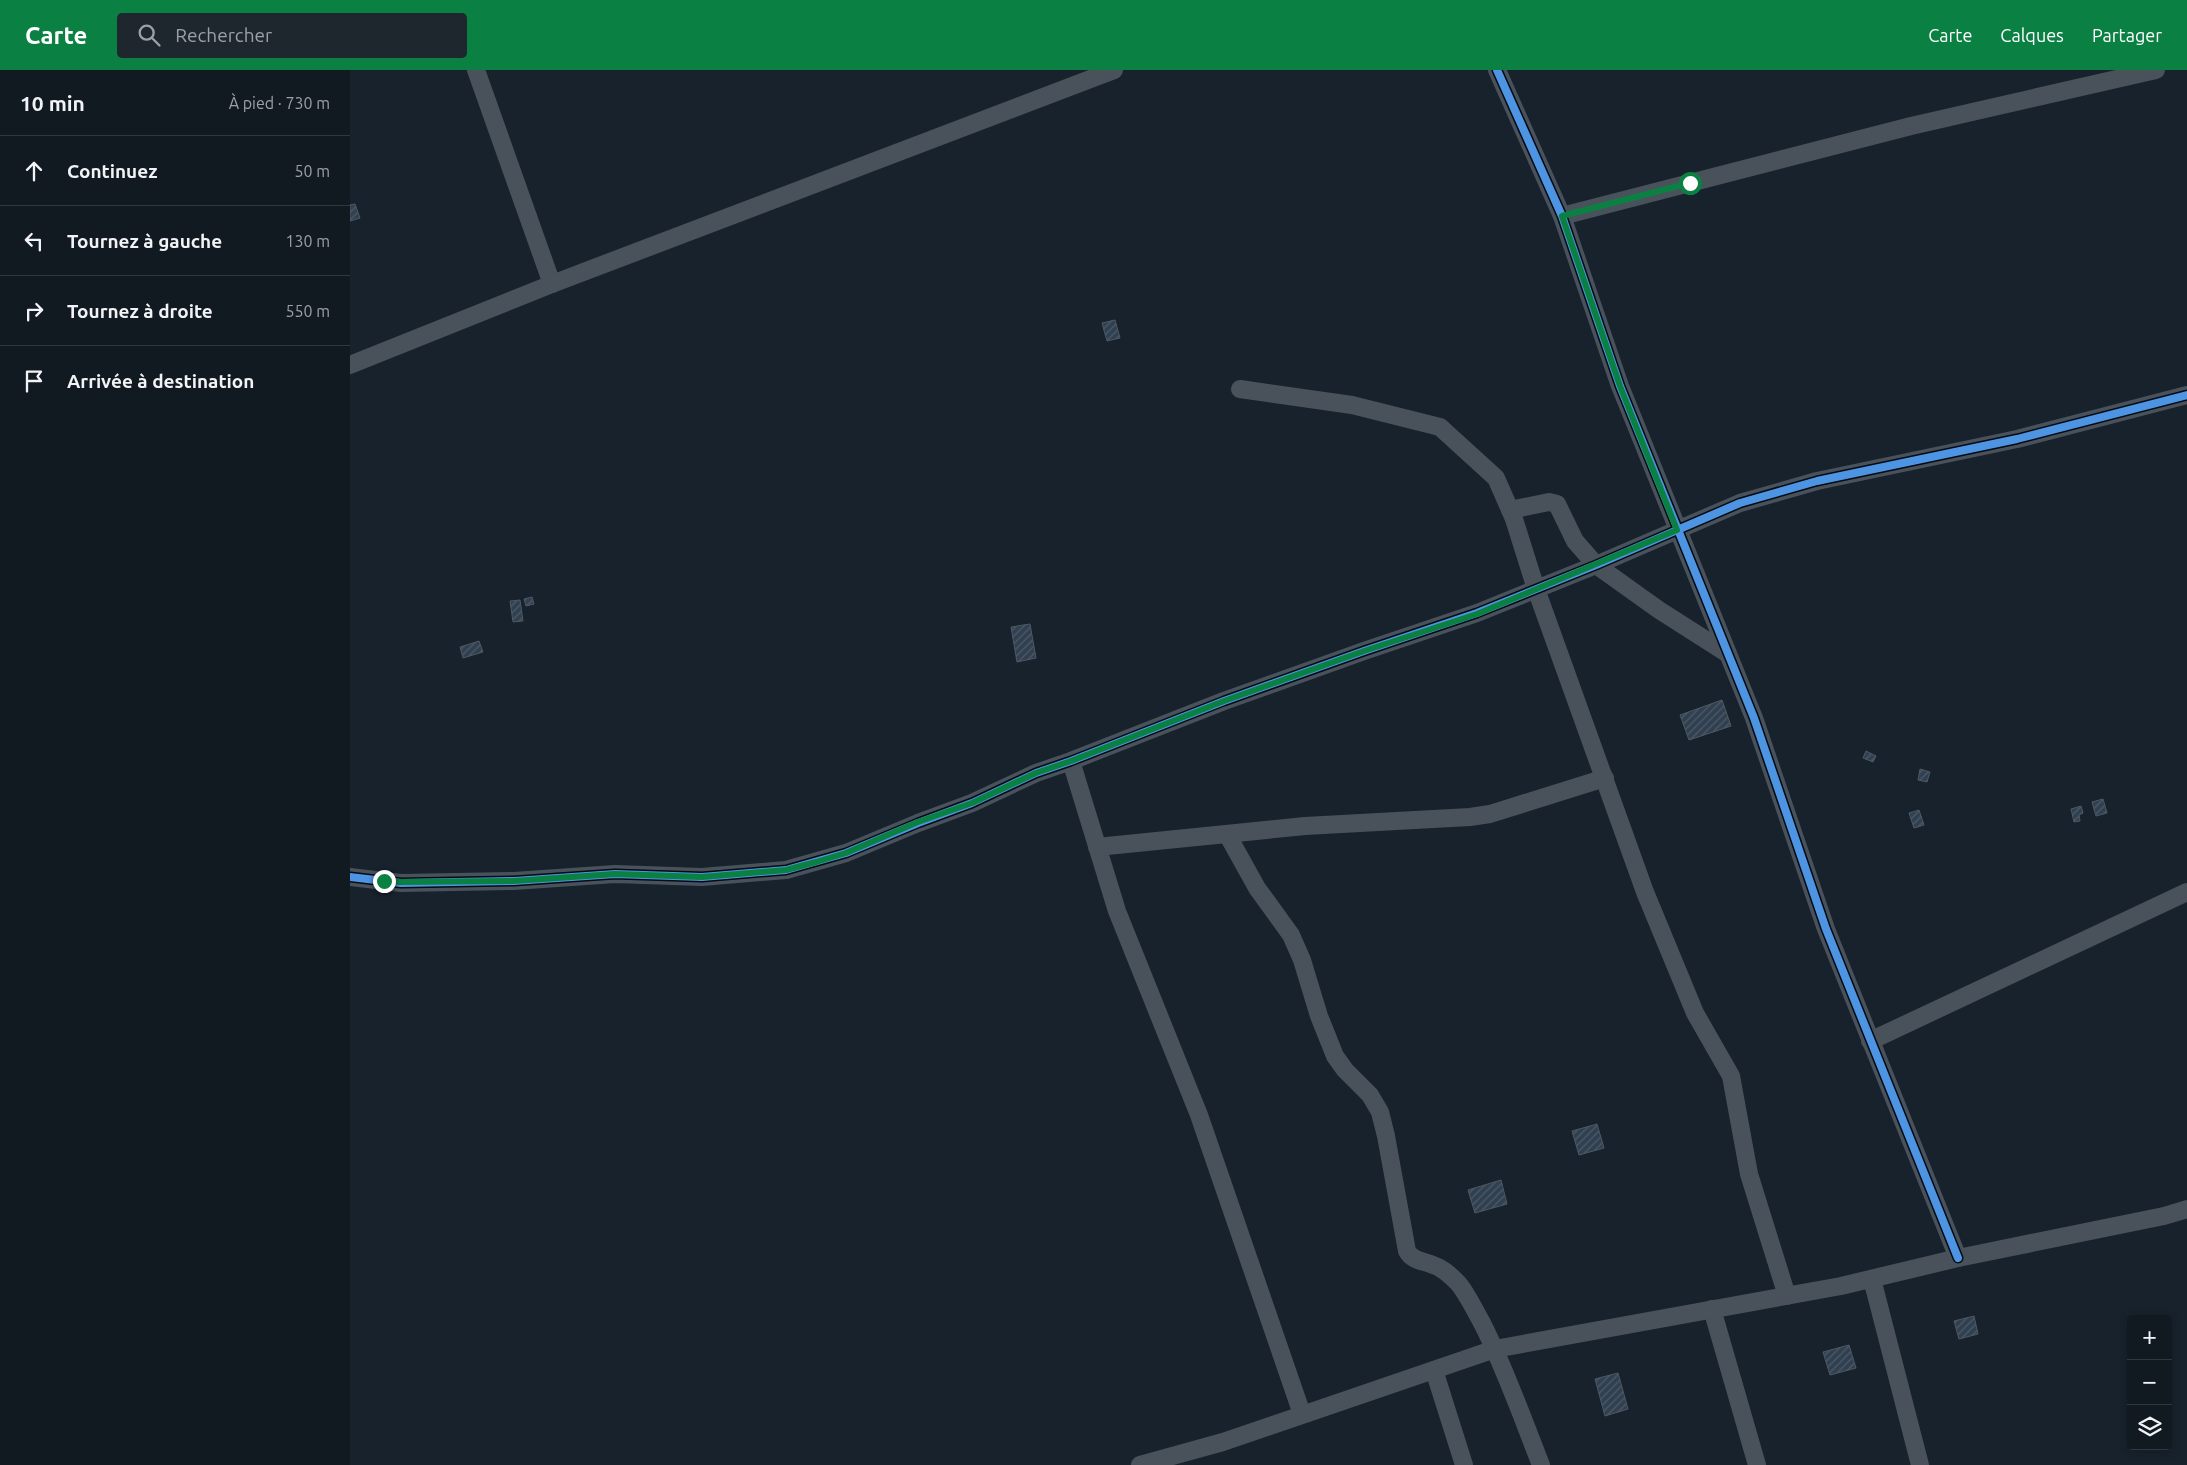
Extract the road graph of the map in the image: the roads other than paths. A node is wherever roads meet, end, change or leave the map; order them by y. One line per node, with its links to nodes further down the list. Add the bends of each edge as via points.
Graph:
1 (476, 70): 6 (street)
2 (1114, 70): 6 (street)
3 (1497, 70): 5 (street)
4 (2156, 70): 5 (street, via 1911,126)
5 (1562, 216): 11 (street, via 1620,386)
6 (552, 284): 7 (street)
7 (350, 365)
8 (1240, 389): 10 (street, via 1352,405 1440,427 1496,478)
9 (2187, 395): 11 (street, via 2017,439 1817,481 1740,503)
10 (1510, 510): 12 (street, via 1549,502 1557,504 1575,541); 13 (street)
11 (1677, 530): 12 (street); 14 (street)
12 (1596, 565): 13 (street); 14 (street)
13 (1536, 590): 15 (street, via 1477,614 1224,701); 16 (street)
14 (1728, 654): 21 (street, via 1754,718 1807,879)
15 (1071, 761): 18 (street); 19 (street, via 846,853 786,870 702,877 615,874 514,881 401,882)
16 (1605, 778): 17 (street, via 1470,818 1305,826); 25 (street, via 1645,892 1695,1012 1731,1076 1749,1174)
17 (1227, 834): 18 (street); 27 (street, via 1257,888 1291,934 1335,1056 1370,1095 1380,1112 1409,1255 1445,1271 1458,1283)
18 (1098, 847): 29 (street, via 1118,911 1202,1124)
19 (350, 877)
20 (2187, 892): 21 (street)
21 (1870, 1041): 23 (street)
22 (2187, 1209): 23 (street)
23 (1958, 1258): 24 (street)
24 (1872, 1279): 25 (street); 34 (street)
25 (1787, 1296): 26 (street)
26 (1712, 1309): 27 (street); 33 (street)
27 (1495, 1349): 28 (street); 32 (street)
28 (1434, 1370): 29 (street); 31 (street)
29 (1302, 1414): 30 (street, via 1223,1442)
30 (1140, 1465)
31 (1464, 1465)
32 (1541, 1465)
33 (1757, 1465)
34 (1920, 1465)

